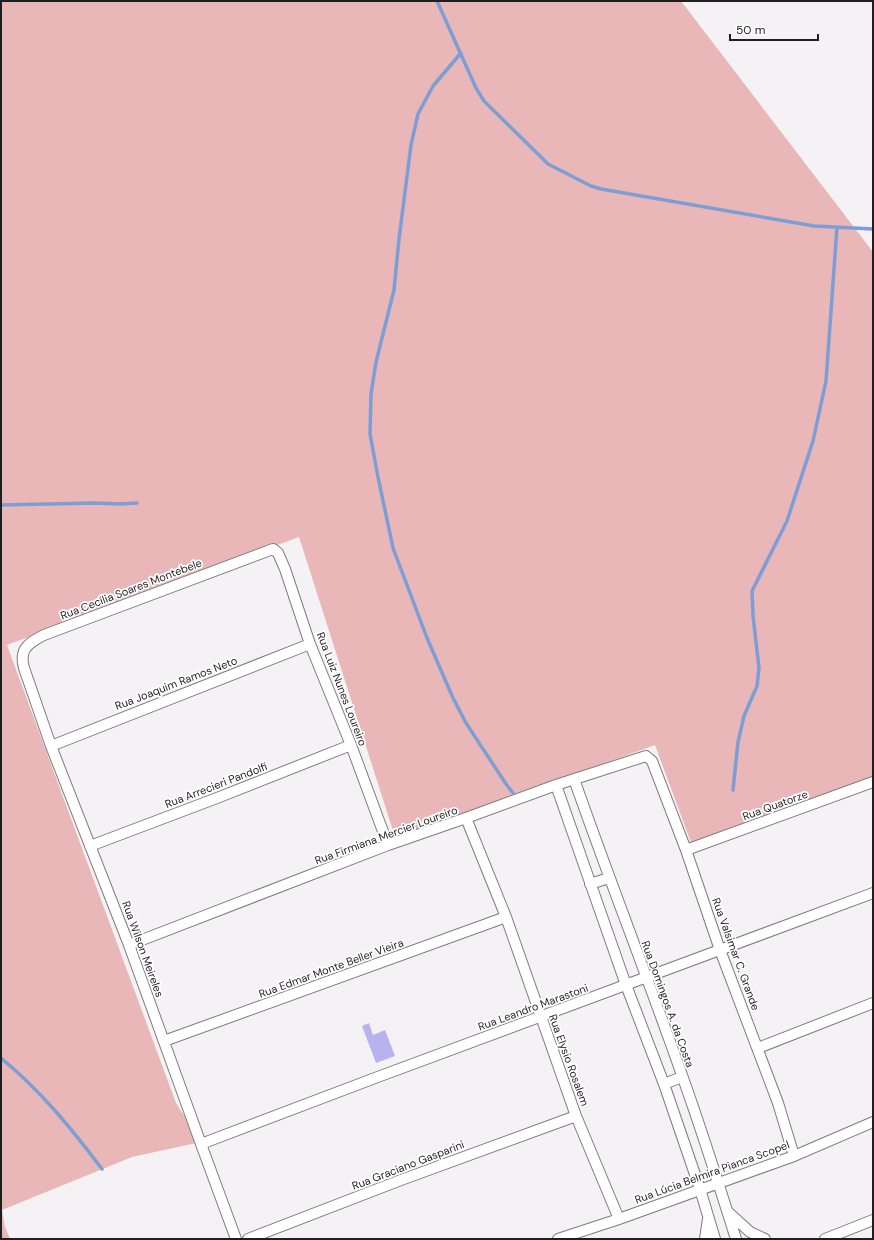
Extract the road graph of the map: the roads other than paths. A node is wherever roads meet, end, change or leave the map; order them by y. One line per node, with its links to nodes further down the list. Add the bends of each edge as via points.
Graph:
1 (267, 551): 2 (street, Rua Luiz Nunes Loureiro, via 273,549 278,553); 3 (street, Rua Cecília Soares Montebele, via 44,635 24,650)
2 (310, 644): 4 (street, Rua Luiz Nunes Loureiro); 5 (street, Rua Joaquim Ramos Neto)
3 (24, 668): 5 (street, Rua Wilson Meireles)
4 (351, 745): 11 (street, Rua Luiz Nunes Loureiro); 12 (street, Rua Arrecieri Pandolfi)
5 (51, 746): 12 (street, Rua Wilson Meireles)
6 (652, 761): 7 (street, Rua Firmiana Mercier Loureiro, via 643,756); 13 (street, Rua Valsimar C. Grande)
7 (574, 779): 9 (street, Rua Firmiana Mercier Loureiro); 14 (street, Rua Domingos A. da Costa)
8 (873, 782): 13 (street, Rua Quatorze)
9 (556, 785): 10 (street, Rua Firmiana Mercier Loureiro); 15 (street)
10 (466, 818): 11 (street, Rua Firmiana Mercier Loureiro); 17 (street, Rua Elysio Rosalem)
11 (388, 845): 18 (street, Rua Firmiana Mercier Loureiro)
12 (90, 846): 18 (street, Rua Wilson Meireles)
13 (686, 850): 19 (street, Rua Valsimar C. Grande)
14 (609, 878): 15 (street); 20 (street, Rua Domingos A. da Costa)
15 (590, 884): 21 (street)
16 (873, 893): 19 (street, Rua Leandro Marastoni)
17 (506, 917): 23 (street, Rua Elysio Rosalem); 24 (street, Rua Edmar Monte Beller Vieira)
18 (129, 945): 24 (street, Rua Wilson Meireles)
19 (720, 950): 20 (street, Rua Leandro Marastoni); 25 (street, Rua Valsimar C. Grande)
20 (646, 978): 21 (street, Rua Leandro Marastoni); 26 (street, Rua Domingos A. da Costa)
21 (626, 985): 23 (street, Rua Leandro Marastoni); 27 (street)
22 (873, 1003): 25 (street)
23 (541, 1017): 28 (street, Rua Elysio Rosalem); 30 (street, Rua Leandro Marastoni)
24 (164, 1041): 30 (street, Rua Wilson Meireles)
25 (758, 1048): 31 (street, Rua Valsimar C. Grande)
26 (682, 1077): 27 (street); 32 (street, Rua Domingos A. da Costa)
27 (664, 1084): 33 (street)
28 (576, 1116): 36 (street, Rua Elysio Rosalem); 39 (street, Rua Graciano Gasparini)
29 (873, 1122): 31 (street, Rua Lúcia Belmira Pianca Scopel)
30 (201, 1144): 38 (street, Rua Wilson Meireles)
31 (794, 1156): 32 (street, Rua Lúcia Belmira Pianca Scopel)
32 (719, 1184): 33 (street, Rua Lúcia Belmira Pianca Scopel); 34 (street, Rua Domingos A. da Costa)
33 (700, 1189): 35 (street); 36 (street, Rua Lúcia Belmira Pianca Scopel)
34 (727, 1211): 43 (street, Rua Domingos A. da Costa); 44 (street, via 750,1232)
35 (708, 1217): 41 (street); 42 (street)
36 (619, 1219): 40 (street, Rua Lúcia Belmira Pianca Scopel)
37 (873, 1220): 45 (street)
38 (236, 1239)
39 (248, 1239)
40 (558, 1239)
41 (705, 1239)
42 (716, 1239)
43 (736, 1239)
44 (765, 1239)
45 (825, 1239)

